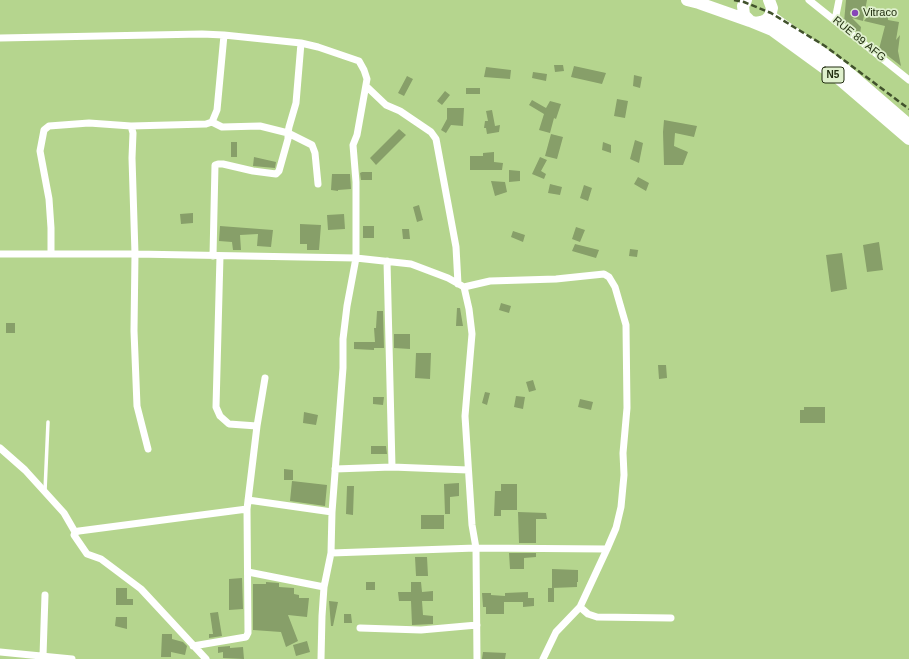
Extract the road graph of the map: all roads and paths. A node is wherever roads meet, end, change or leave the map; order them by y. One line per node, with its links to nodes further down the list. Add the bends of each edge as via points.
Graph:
1 (686, 0): 8 (highway, N5)
2 (746, 0): 8 (highway, via 743,11)
3 (770, 0): 6 (highway)
4 (809, 0): 7 (street, RUE 89 AFG)
5 (838, 0): 7 (street)
6 (770, 16): 8 (highway, via 761,22); 15 (highway, via 842,68)
7 (835, 20): 12 (street, RUE 89 AFG)
8 (750, 21): 18 (highway, N5, via 772,30 838,78)
9 (224, 35): 10 (street); 11 (street); 14 (street, via 217,110)
10 (0, 38)
11 (301, 43): 13 (street, via 358,62 364,70); 17 (street, via 296,103)
12 (909, 80)
13 (366, 86): 24 (street, via 353,145 356,182); 26 (street, via 386,105 400,111 431,132 436,139)
14 (212, 122): 16 (street); 17 (street, via 222,126 260,126)
15 (909, 125)
16 (131, 126): 21 (street, via 89,123 48,126 44,130 40,151 51,228); 22 (street)
17 (288, 133): 19 (street, via 312,145); 23 (street, via 279,171 276,174 223,164 215,165)
18 (909, 139)
19 (318, 184)
20 (0, 254): 21 (street)
21 (51, 254): 22 (street)
22 (135, 254): 23 (street); 31 (street, via 134,331 137,406)
23 (217, 256): 24 (street); 29 (street, via 216,407 220,416 229,424)
24 (356, 258): 25 (street); 33 (street, via 343,339)
25 (387, 261): 26 (street, via 411,264); 32 (street)
26 (461, 285): 34 (street, via 469,310 472,334 464,416); 41 (street, via 490,280 556,279 604,274 615,286 626,324 627,408 621,507)
27 (265, 378): 29 (street)
28 (48, 422): 35 (lane)
29 (257, 426): 36 (street)
30 (0, 448): 35 (street)
31 (148, 449)
32 (392, 467): 33 (street); 34 (street)
33 (335, 469): 38 (street)
34 (468, 470): 40 (street)
35 (45, 494): 39 (street, via 64,513)
36 (248, 500): 37 (street); 38 (street)
37 (247, 509): 39 (street); 43 (street)
38 (332, 512): 42 (street)
39 (76, 532): 50 (street, via 74,535 87,554 101,559 141,589)
40 (476, 548): 41 (street); 42 (street); 48 (street)
41 (607, 549): 46 (street)
42 (331, 553): 44 (street)
43 (248, 572): 44 (street); 50 (street, via 246,637)
44 (324, 587): 56 (street)
45 (45, 595): 52 (street)
46 (580, 607): 47 (street, via 597,617); 58 (street, via 556,632)
47 (671, 618)
48 (477, 625): 49 (street, via 421,630); 57 (street)
49 (360, 628)
50 (193, 646): 55 (street)
51 (0, 652): 53 (street)
52 (43, 656): 53 (street); 54 (street)
53 (28, 657)
54 (72, 659)
55 (206, 659)
56 (321, 659)
57 (477, 659)
58 (543, 659)

